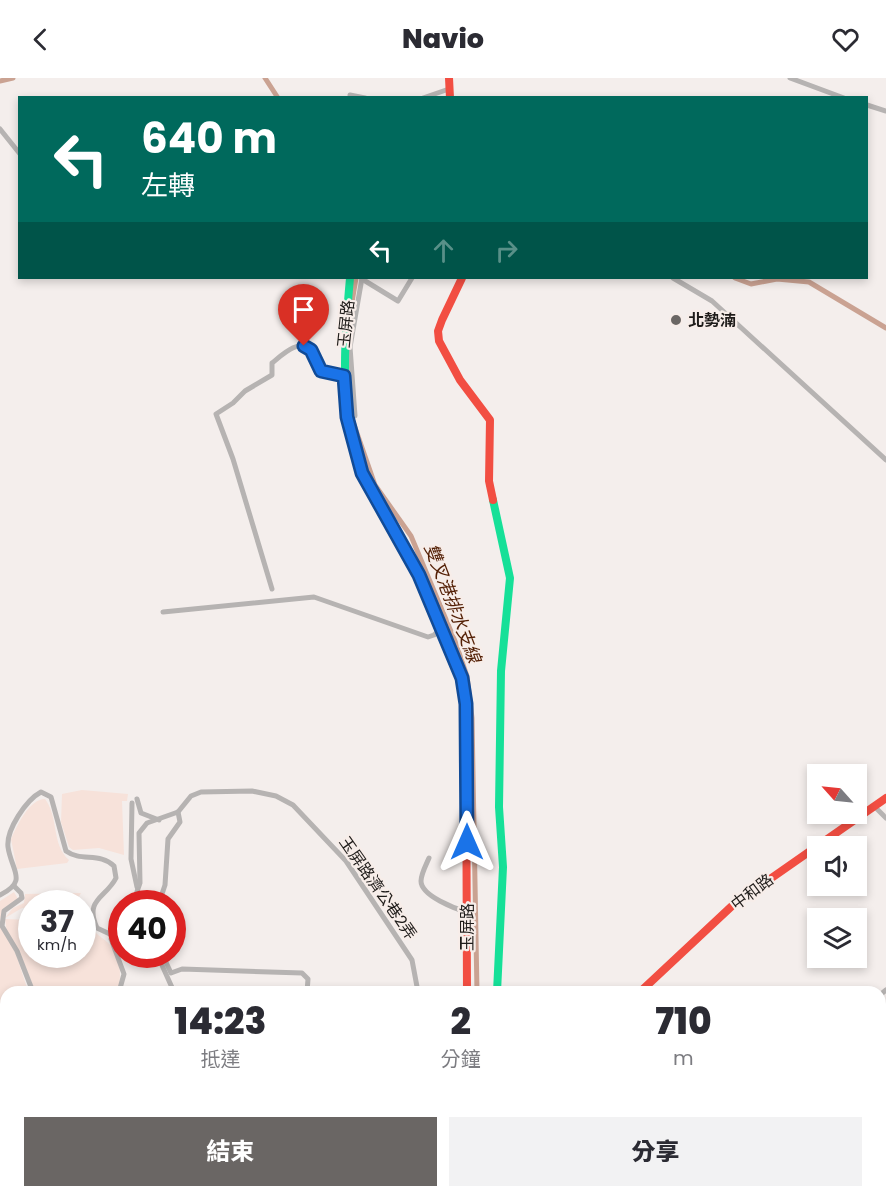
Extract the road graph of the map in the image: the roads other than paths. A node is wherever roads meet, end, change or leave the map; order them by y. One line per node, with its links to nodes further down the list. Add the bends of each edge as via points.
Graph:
1 (449, 78): 3 (street)
2 (790, 78): 7 (street)
3 (449, 93): 6 (street)
4 (350, 95): 5 (street)
5 (355, 96)
6 (433, 96)
7 (839, 96)
8 (868, 105): 9 (street)
9 (886, 111)
10 (0, 129): 11 (street)
11 (18, 152)
12 (351, 279): 18 (street, 玉屏路)
13 (362, 279): 19 (street, via 350,347 355,416)
14 (364, 279): 15 (street, via 398,301)
15 (411, 279)
16 (462, 279): 46 (street, 玉屏路, via 442,320 439,341 460,380 490,420 489,481 510,578 501,671 499,807 503,867)
17 (675, 279): 20 (street, via 712,301)
18 (344, 376): 19 (street, 玉屏路); 21 (street, via 321,371 311,350 296,347 272,363 272,375 216,414)
19 (347, 417): 23 (street, 玉屏路, via 362,473 399,535)
20 (886, 460)
21 (272, 589)
22 (163, 612): 23 (street, via 314,597 428,637)
23 (441, 629): 35 (street, 玉屏路, via 462,678 466,704)
24 (886, 798): 25 (street, 中和路)
25 (874, 806): 27 (street); 47 (street, 中和路, via 734,905)
26 (178, 812): 28 (street, 玉屏路濟公巷2弄); 33 (street, via 180,822 168,839); 44 (street, 玉屏路濟公巷2弄, via 191,796 201,792 252,791 288,801 341,855 376,905 414,964)
27 (886, 818)
28 (159, 820): 31 (street, via 141,813 135,801 131,859); 32 (street, 玉屏路濟公巷2弄, via 140,829)
29 (429, 858): 35 (street, via 421,880 423,886 442,903)
30 (14, 886): 34 (street); 36 (street, via 17,874 8,838 30,800 45,792 51,797 66,851 75,856 102,858 114,866 116,878 99,895 93,917 97,928); 40 (street, via 21,898 4,911 2,926)
31 (136, 890)
32 (138, 890)
33 (163, 890)
34 (0, 895)
35 (468, 912): 45 (street, 玉屏路)
36 (108, 933)
37 (122, 968): 41 (street)
38 (163, 968): 42 (street)
39 (169, 968): 43 (street, via 171,973 182,969 305,975)
40 (31, 986)
41 (121, 986)
42 (171, 986)
43 (308, 986)
44 (417, 986)
45 (467, 986)
46 (496, 986)
47 (646, 986)

